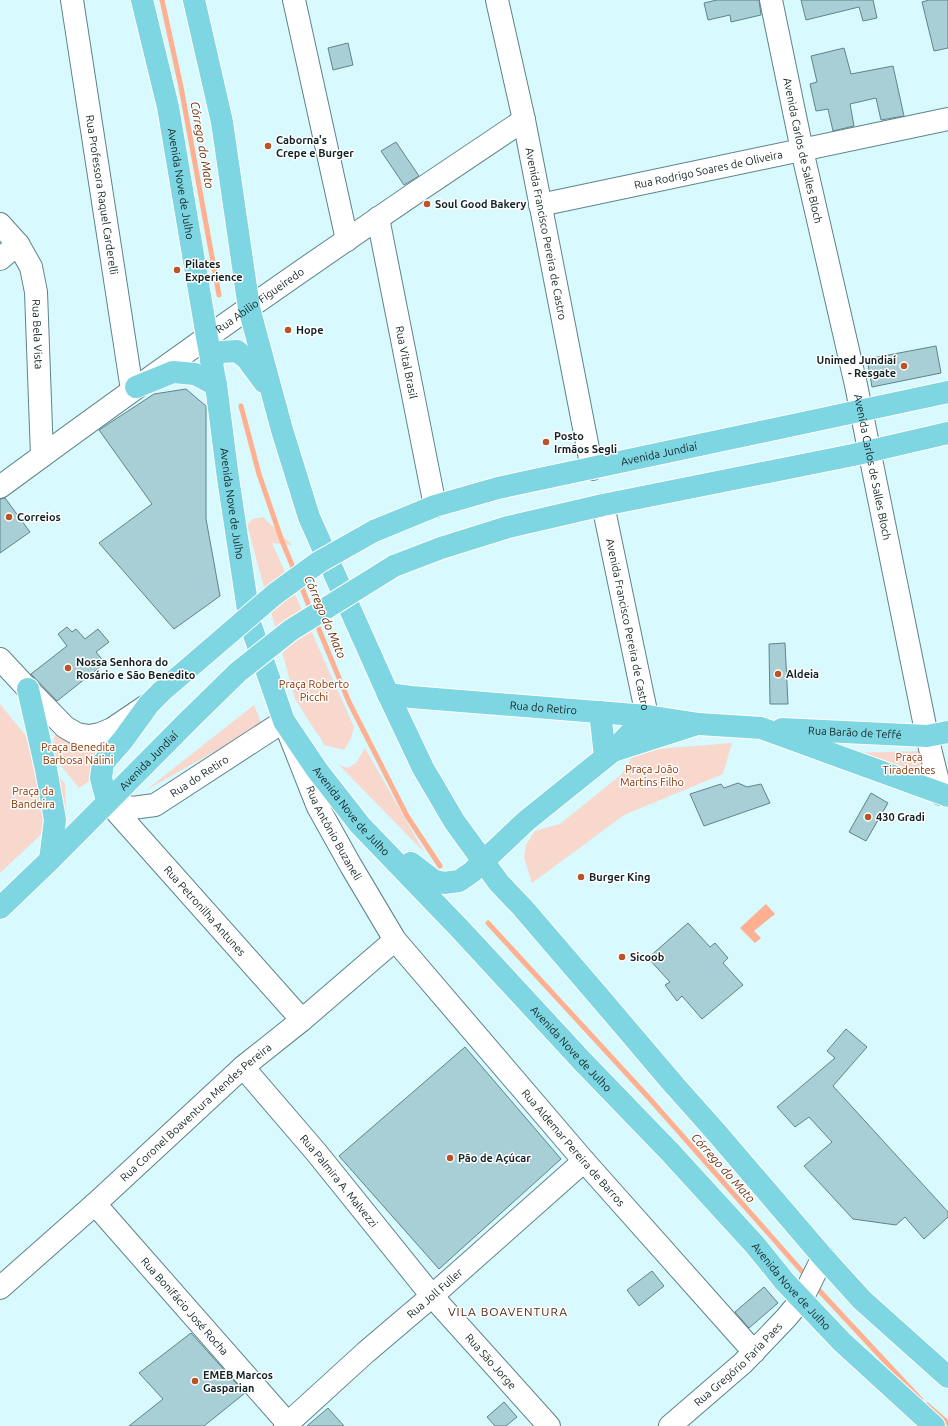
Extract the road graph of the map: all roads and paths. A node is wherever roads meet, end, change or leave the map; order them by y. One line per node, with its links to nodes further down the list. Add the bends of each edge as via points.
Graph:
1 (72, 0): 20 (street, Rua Professora Raquel Carderelli)
2 (142, 0): 17 (main road, Avenida Nove de Julho, via 168,107)
3 (194, 0): 16 (main road, via 222,122)
4 (294, 0): 13 (street)
5 (497, 0): 8 (street, Avenida Francisco Pereira de Castro)
6 (771, 0): 9 (street, Avenida Carlos de Salles Bloch)
7 (948, 119): 9 (street, Rua Rodrigo Soares de Oliveira)
8 (524, 120): 10 (street, Avenida Francisco Pereira de Castro); 11 (street, Rua Abilio Figueiredo)
9 (802, 150): 10 (street, Rua Rodrigo Soares de Oliveira); 23 (street, Avenida Carlos de Salles Bloch)
10 (540, 205): 27 (street, Avenida Francisco Pereira de Castro)
11 (378, 218): 13 (street, Rua Abilio Figueiredo); 30 (street, Rua Vital Brasil)
12 (0, 224): 14 (street, Rua Bela Vista)
13 (347, 240): 16 (street, Rua Abilio Figueiredo)
14 (18, 244): 15 (street); 26 (street, Rua Bela Vista, via 31,267 36,292)
15 (0, 259)
16 (249, 308): 17 (street, Rua Abilio Figueiredo); 22 (main road)
17 (207, 337): 18 (main road, Avenida Nove de Julho); 20 (street, Rua Abilio Figueiredo)
18 (211, 360): 19 (main road, Avenida Nove de Julho); 22 (main road, via 221,352 237,351 247,359)
19 (216, 385): 20 (main road, via 195,374 173,372); 37 (main road, Avenida Nove de Julho, via 250,623)
20 (134, 389): 26 (street, Rua Abilio Figueiredo)
21 (948, 392): 23 (main road, Avenida Jundiaí)
22 (272, 393): 33 (main road, via 308,517)
23 (861, 410): 25 (street, Avenida Carlos de Salles Bloch); 27 (main road, Avenida Jundiaí)
24 (948, 433): 25 (main road)
25 (870, 451): 29 (main road); 40 (street, Avenida Carlos de Salles Bloch)
26 (42, 456): 28 (street, Rua Abilio Figueiredo)
27 (592, 469): 30 (main road, Avenida Jundiaí, via 498,488)
28 (0, 487)
29 (603, 505): 36 (street, Avenida Francisco Pereira de Castro); 43 (main road, Avenida Jundiaí, bridge, via 508,527 394,566 291,630 238,672)
30 (435, 506): 34 (main road, Avenida Jundiaí, bridge, via 374,531 319,562 275,594)
31 (0, 658): 32 (street)
32 (28, 689): 34 (street, via 65,727 77,734 90,736 112,729); 45 (main road, via 55,820)
33 (388, 694): 35 (main road, Rua do Retiro); 46 (main road, via 423,768 454,821)
34 (156, 697): 43 (main road, Avenida Jundiaí, via 103,763 101,778)
35 (600, 712): 36 (main road, Rua do Retiro); 41 (main road)
36 (647, 716): 38 (main road, Rua do Retiro); 41 (main road, Avenida Francisco Pereira de Castro)
37 (284, 721): 43 (street, Rua do Retiro, via 154,805 132,808); 44 (main road, Avenida Nove de Julho, via 317,770); 48 (street, Rua Antônio Buzaneli, via 318,807)
38 (699, 724): 39 (main road, Rua do Retiro); 41 (main road, Rua do Retiro)
39 (761, 728): 40 (main road, Rua Barão de Teffé); 42 (main road, Rua do Retiro)
40 (938, 734): 42 (street, Avenida Carlos de Salles Bloch)
41 (609, 754): 46 (main road, Avenida Francisco Pereira de Castro, via 526,821)
42 (944, 795)
43 (107, 801): 45 (main road, Avenida Jundiaí); 49 (street, Rua Petronilha Antunes)
44 (360, 825): 46 (main road, Avenida Francisco Pereira de Castro, via 432,880 444,883 459,880); 56 (main road, Avenida Nove de Julho, via 670,1152 755,1245 785,1282)
45 (50, 860): 47 (main road, Avenida Jundiaí)
46 (483, 861): 53 (main road, via 499,883 716,1132)
47 (0, 908)
48 (395, 940): 49 (street, Rua Coronel Boaventura Mendes Pereira); 51 (street, Rua Aldemar Pereira de Barros)
49 (302, 1020): 50 (street, Rua Coronel Boaventura Mendes Pereira)
50 (243, 1067): 52 (street, Rua Coronel Boaventura Mendes Pereira); 55 (street, Rua Palmira A. Malvezzi, via 316,1152)
51 (584, 1161): 55 (street, Rua Joll Fuller); 57 (street, Rua Aldemar Pereira de Barros)
52 (95, 1204): 54 (street, Rua Coronel Boaventura Mendes Pereira); 59 (street, Rua Bonifácio José Rocha)
53 (818, 1265): 56 (street, Rua Gregório Faria Paes); 58 (main road, via 862,1300)
54 (0, 1288)
55 (432, 1296): 59 (street, Rua Joll Fuller, via 365,1353); 60 (street, Rua São Jorge)
56 (802, 1297): 57 (street, Rua Gregório Faria Paes); 62 (main road, Avenida Nove de Julho, via 842,1342)
57 (754, 1352): 61 (street, Rua Gregório Faria Paes)
58 (948, 1377)
59 (288, 1425)
60 (549, 1426)
61 (670, 1426)
62 (934, 1426)

